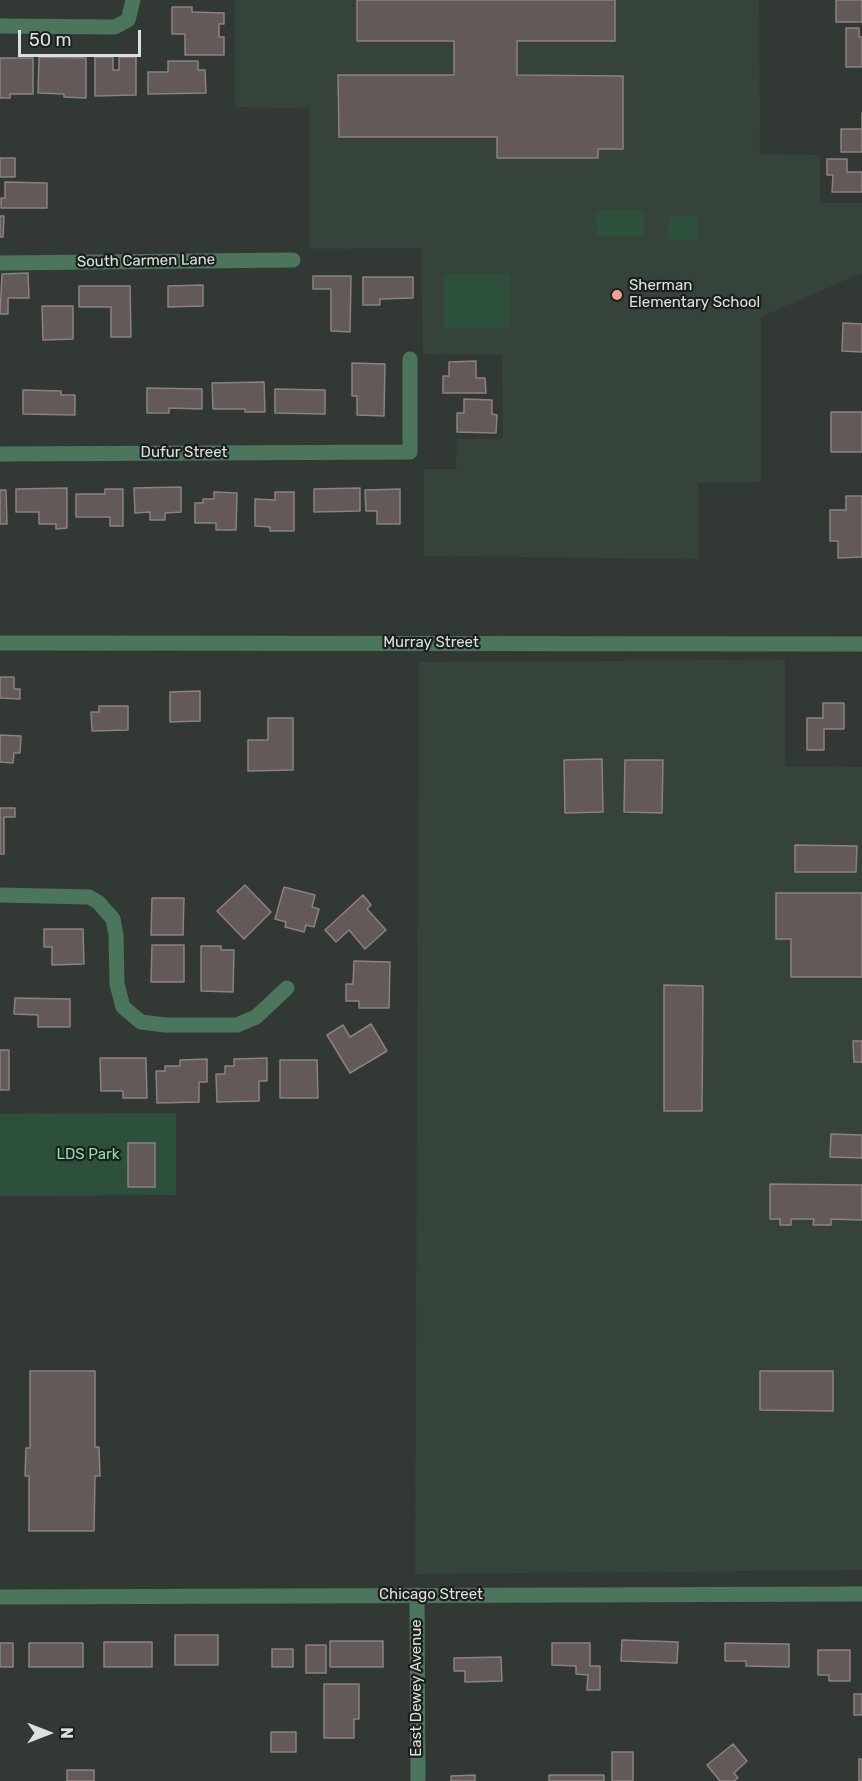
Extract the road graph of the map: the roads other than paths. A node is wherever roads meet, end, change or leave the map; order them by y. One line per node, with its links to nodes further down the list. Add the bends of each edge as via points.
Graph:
1 (133, 0): 2 (street, via 128,20 115,27)
2 (0, 26)
3 (293, 260): 4 (street, South Carmen Lane)
4 (0, 263)
5 (410, 359): 6 (street, Dufur Street, via 410,452)
6 (0, 454)
7 (0, 643): 8 (street, Murray Street)
8 (862, 644)
9 (0, 895): 10 (street, via 89,897 98,902 115,927 117,984 123,1007 141,1022 237,1025 256,1017)
10 (287, 988)
11 (417, 1594): 12 (street, Chicago Street); 13 (street, Chicago Street); 14 (street, East Dewey Avenue)
12 (862, 1594)
13 (0, 1597)
14 (418, 1781)

